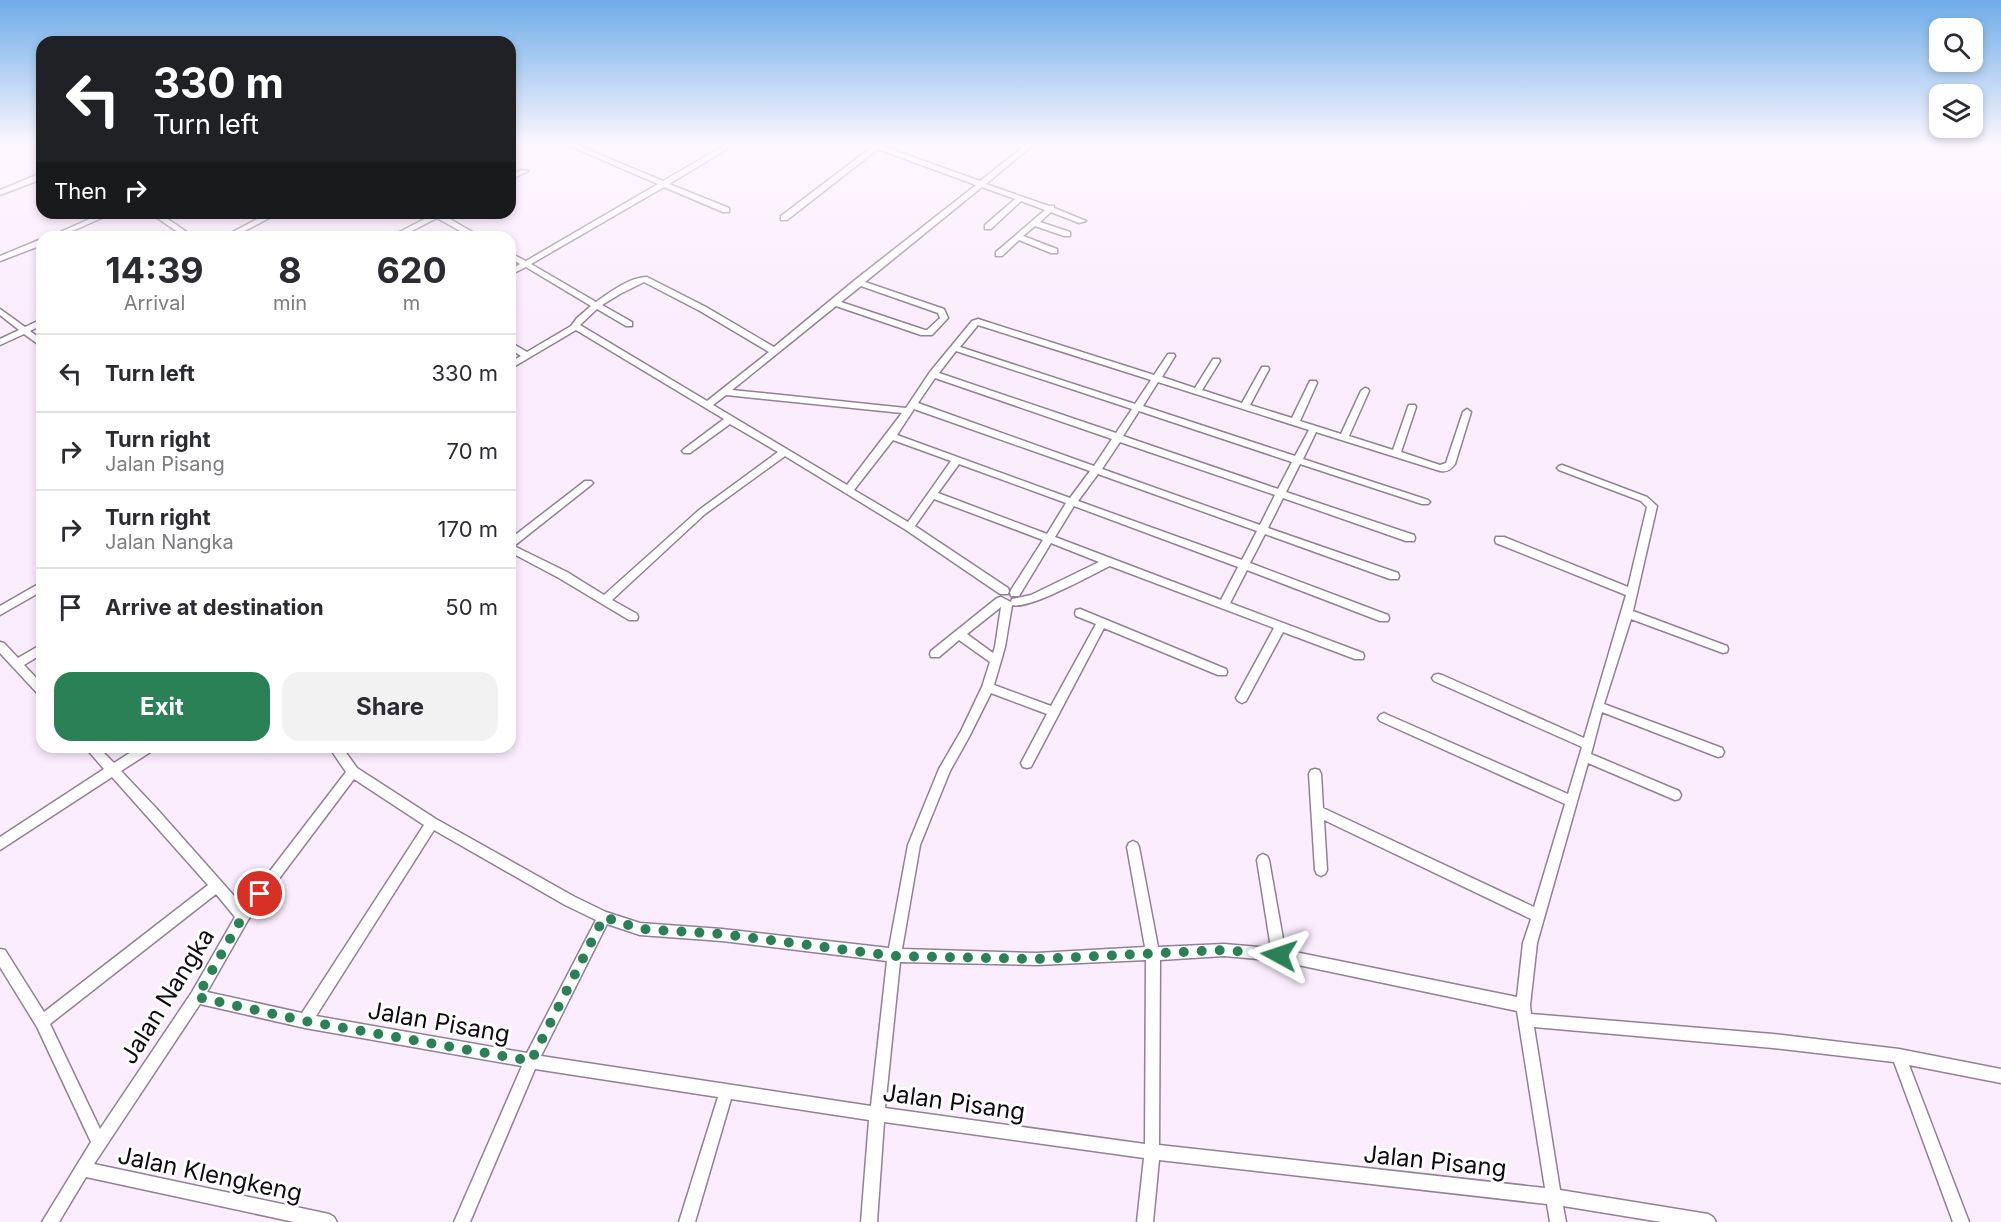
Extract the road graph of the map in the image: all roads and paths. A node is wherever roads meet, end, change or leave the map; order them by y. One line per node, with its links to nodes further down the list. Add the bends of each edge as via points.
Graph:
1 (638, 200): 30 (street)
2 (703, 200): 8 (street)
3 (806, 200): 9 (street)
4 (960, 200): 32 (street)
5 (1019, 200): 17 (street)
6 (1027, 200): 7 (street)
7 (1051, 208): 15 (street); 16 (street)
8 (726, 210)
9 (784, 218)
10 (95, 219): 18 (street)
11 (163, 219): 19 (street)
12 (263, 219): 20 (street)
13 (428, 219): 21 (street)
14 (446, 219): 22 (street)
15 (1082, 221)
16 (1035, 223): 23 (street); 24 (street)
17 (988, 227)
18 (67, 231)
19 (181, 231)
20 (239, 231)
21 (405, 231)
22 (467, 231)
23 (1067, 234)
24 (1018, 237): 26 (street); 27 (street)
25 (36, 244): 29 (street)
26 (1054, 251)
27 (999, 254)
28 (516, 258): 30 (street)
29 (0, 259)
30 (527, 264): 31 (street); 34 (street)
31 (516, 270)
32 (858, 282): 33 (street); 33 (street, via 941,311 944,318 924,333)
33 (834, 302): 44 (street)
34 (599, 305): 36 (street); 38 (street); 44 (street, via 644,279)
35 (0, 311): 39 (street)
36 (629, 324)
37 (36, 325): 39 (street)
38 (576, 327): 45 (street); 56 (street)
39 (24, 330): 40 (street); 41 (street)
40 (36, 339)
41 (0, 342)
42 (955, 348): 50 (street); 51 (street, via 978,322); 58 (street)
43 (516, 349): 45 (street)
44 (774, 351): 55 (street)
45 (527, 356): 48 (street)
46 (1171, 356): 51 (street)
47 (1216, 361): 53 (street)
48 (516, 362)
49 (1265, 369): 57 (street)
50 (933, 374): 60 (street); 66 (street)
51 (1158, 378): 53 (street); 58 (street)
52 (1313, 382): 63 (street)
53 (1198, 390): 57 (street)
54 (1365, 391): 67 (street)
55 (724, 392): 56 (street); 60 (street)
56 (706, 406): 62 (street)
57 (1245, 406): 63 (street)
58 (1137, 407): 66 (street); 71 (street)
59 (1412, 407): 70 (street)
60 (910, 408): 65 (street); 74 (street)
61 (1467, 412): 70 (street, via 1447,468)
62 (729, 420): 68 (street); 69 (street)
63 (1295, 421): 64 (street)
64 (1314, 428): 67 (street); 71 (street)
65 (891, 436): 72 (street); 76 (street)
66 (1117, 437): 74 (street); 78 (street)
67 (1344, 437): 70 (street)
68 (687, 451)
69 (783, 453): 76 (street); 94 (street, via 702,512)
70 (1396, 454)
71 (1299, 460): 78 (street); 80 (street)
72 (956, 461): 77 (street); 79 (street)
73 (1562, 468): 92 (street, via 1651,503)
74 (1097, 470): 79 (street); 82 (street)
75 (588, 483): 86 (street)
76 (848, 491): 81 (street)
77 (931, 494): 81 (street); 84 (street)
78 (1282, 494): 82 (street); 83 (street)
79 (1072, 502): 84 (street); 89 (street)
80 (1425, 502)
81 (909, 527): 93 (street)
82 (1262, 528): 89 (street); 90 (street)
83 (1410, 538)
84 (1048, 539): 88 (street); 93 (street)
85 (1500, 540): 92 (street)
86 (516, 541)
87 (516, 549): 94 (street)
88 (1108, 562): 93 (street, via 1033,598); 95 (street)
89 (1245, 565): 95 (street); 100 (street)
90 (1394, 576)
91 (36, 590): 96 (street)
92 (1630, 593): 98 (street)
93 (1009, 598): 103 (street); 109 (street)
94 (604, 600): 99 (street)
95 (1224, 605): 102 (street)
96 (0, 611)
97 (1080, 613): 101 (street)
98 (1628, 613): 105 (street); 116 (street)
99 (633, 617)
100 (1384, 618)
101 (1102, 622): 111 (street); 117 (street)
102 (1281, 626): 108 (street); 115 (street)
103 (960, 635): 107 (street); 109 (street)
104 (0, 646): 110 (street)
105 (1723, 649)
106 (36, 652): 110 (street)
107 (935, 654)
108 (1359, 656)
109 (996, 661): 114 (street)
110 (17, 664): 113 (street)
111 (1222, 672)
112 (1438, 678): 119 (street)
113 (36, 686)
114 (988, 687): 117 (street); 143 (street, via 945,769 914,845)
115 (1242, 698)
116 (1598, 706): 119 (street); 120 (street)
117 (1054, 712): 124 (street)
118 (1384, 718): 129 (street)
119 (1586, 751): 128 (street); 129 (street)
120 (1718, 752)
121 (96, 753): 125 (street)
122 (139, 753): 125 (street)
123 (339, 753): 126 (street)
124 (1027, 763)
125 (113, 771): 132 (street); 136 (street)
126 (353, 772): 131 (street); 138 (street, Jalan Nangka)
127 (1315, 774): 130 (street)
128 (1675, 795)
129 (1571, 801): 137 (street)
130 (1317, 811): 135 (street); 137 (street)
131 (432, 823): 139 (street); 147 (street)
132 (0, 844)
133 (1133, 847): 141 (street)
134 (1263, 860): 142 (street)
135 (1321, 870)
136 (216, 886): 138 (street); 148 (street)
137 (1537, 915): 145 (street)
138 (243, 916): 144 (street, Jalan Nangka)
139 (604, 917): 143 (street, via 640,929 722,934); 150 (street)
140 (0, 955): 148 (street)
141 (1153, 955): 142 (street, via 1224,950); 143 (street, via 1037,959); 155 (street)
142 (1279, 955): 145 (street)
143 (894, 956): 153 (street)
144 (197, 997): 147 (street, Jalan Pisang); 154 (street, Jalan Nangka)
145 (1523, 1005): 146 (street)
146 (1526, 1020): 149 (street); 157 (street)
147 (305, 1021): 150 (street, Jalan Pisang)
148 (42, 1022): 154 (street)
149 (1899, 1056): 151 (street); 166 (street)
150 (531, 1061): 152 (street, Jalan Pisang); 160 (street)
151 (2001, 1076)
152 (727, 1090): 153 (street, Jalan Pisang); 161 (street)
153 (877, 1114): 155 (street, Jalan Pisang); 162 (street)
154 (99, 1143): 156 (street, Jalan Nangka)
155 (1152, 1152): 157 (street, Jalan Pisang); 163 (street)
156 (82, 1169): 158 (street, Jalan Nangka); 159 (street, Jalan Klengkeng)
157 (1555, 1197): 164 (street); 165 (street, Jalan Pisang)
158 (50, 1222)
159 (329, 1222)
160 (462, 1222)
161 (687, 1222)
162 (869, 1222)
163 (1145, 1222)
164 (1558, 1222)
165 (1708, 1222)
166 (1960, 1222)

